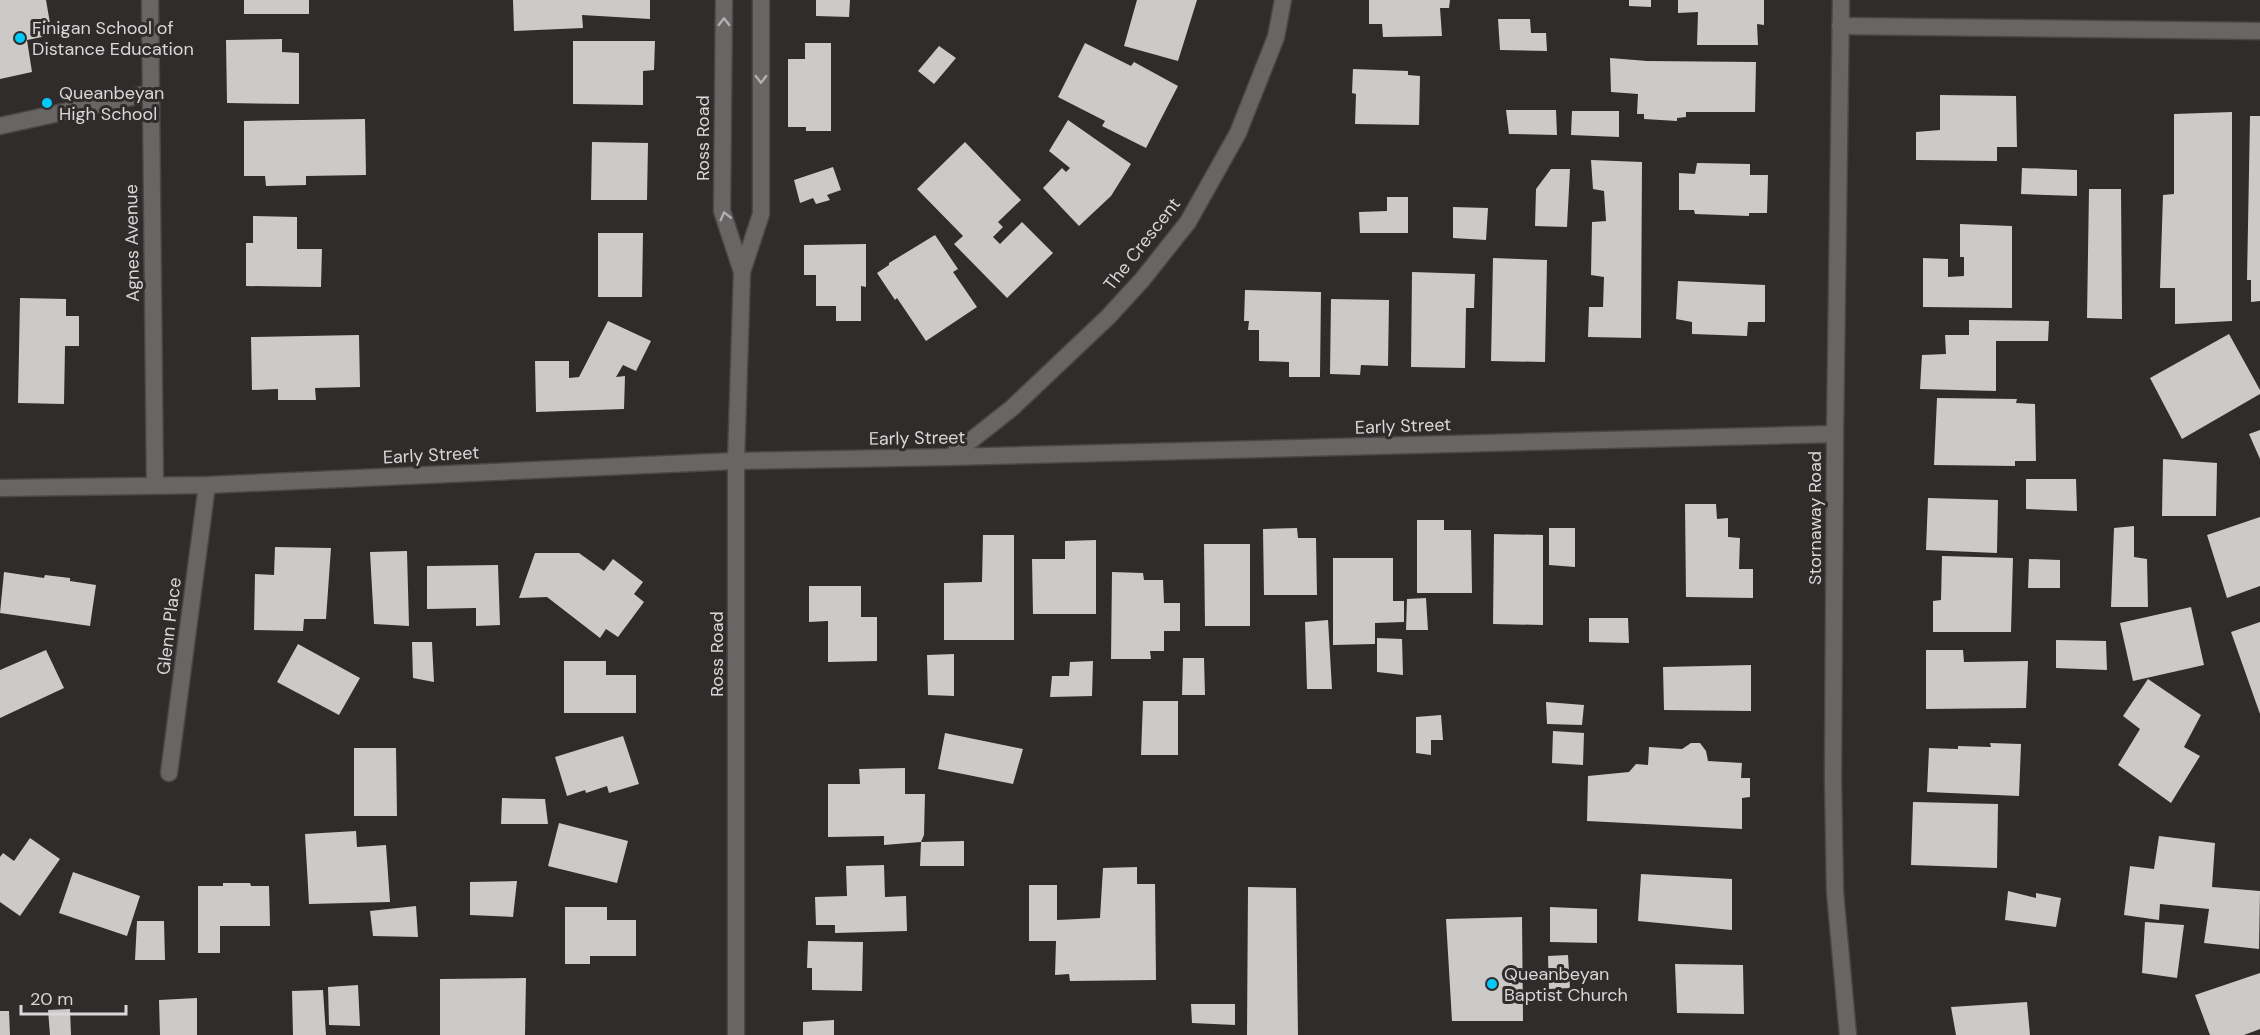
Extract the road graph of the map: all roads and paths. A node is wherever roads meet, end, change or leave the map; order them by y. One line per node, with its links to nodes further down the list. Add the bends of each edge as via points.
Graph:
1 (150, 0): 8 (street, Agnes Avenue)
2 (724, 0): 10 (street, Ross Road, one-way to 2, via 723,211)
3 (761, 0): 10 (street, Ross Road, one-way to 10, via 761,214)
4 (1283, 0): 12 (street, The Crescent, via 1276,38 1238,133 1188,222 1108,317 1012,408)
5 (1841, 0): 6 (street, Stornaway Road)
6 (1840, 26): 7 (street); 11 (street, Stornaway Road)
7 (2260, 31)
8 (150, 93): 9 (street); 14 (street, Agnes Avenue)
9 (0, 126)
10 (742, 272): 13 (street, Ross Road)
11 (1835, 434): 12 (street, Early Street); 19 (street, Stornaway Road, via 1834,892)
12 (950, 457): 13 (street, Early Street)
13 (736, 460): 15 (street, Early Street); 18 (street, Ross Road)
14 (155, 485): 15 (street, Early Street); 16 (street, Early Street)
15 (207, 485): 17 (street, Glenn Place)
16 (0, 488)
17 (170, 773)
18 (736, 1035)
19 (1848, 1035)

